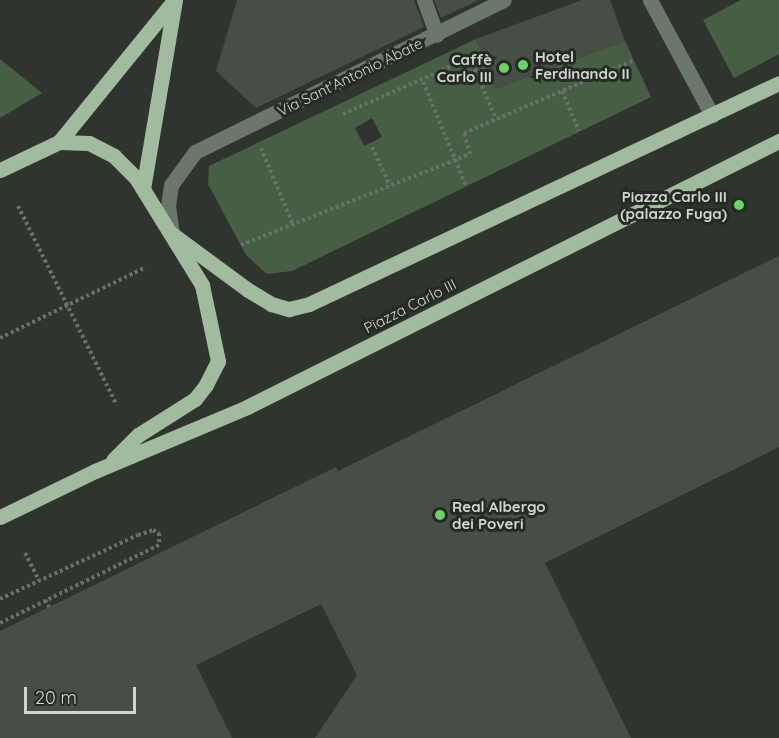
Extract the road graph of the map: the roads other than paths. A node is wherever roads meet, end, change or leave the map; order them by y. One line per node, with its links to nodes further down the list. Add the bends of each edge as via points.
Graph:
1 (174, 0): 9 (main road); 11 (main road)
2 (424, 0): 5 (street)
3 (504, 0): 5 (street, Via Sant'Antonio Abate)
4 (650, 0): 7 (street)
5 (437, 35): 12 (street, Via Sant'Antonio Abate, via 195,152 171,185 168,206)
6 (779, 83): 7 (main road, Piazza Carlo III)
7 (712, 116): 12 (main road, Piazza Carlo III, via 320,299 289,309 270,304 248,290)
8 (779, 141): 13 (main road, Piazza Carlo III, via 247,407)
9 (59, 142): 10 (main road, Piazza Carlo III); 11 (main road, Piazza Carlo III, via 89,143 114,156)
10 (0, 170)
11 (143, 189): 12 (main road, Piazza Carlo III)
12 (172, 234): 13 (main road, Piazza Carlo III, via 202,285 218,361 195,399 153,423 113,461)
13 (95, 471): 14 (main road, Piazza Carlo III)
14 (0, 517)

